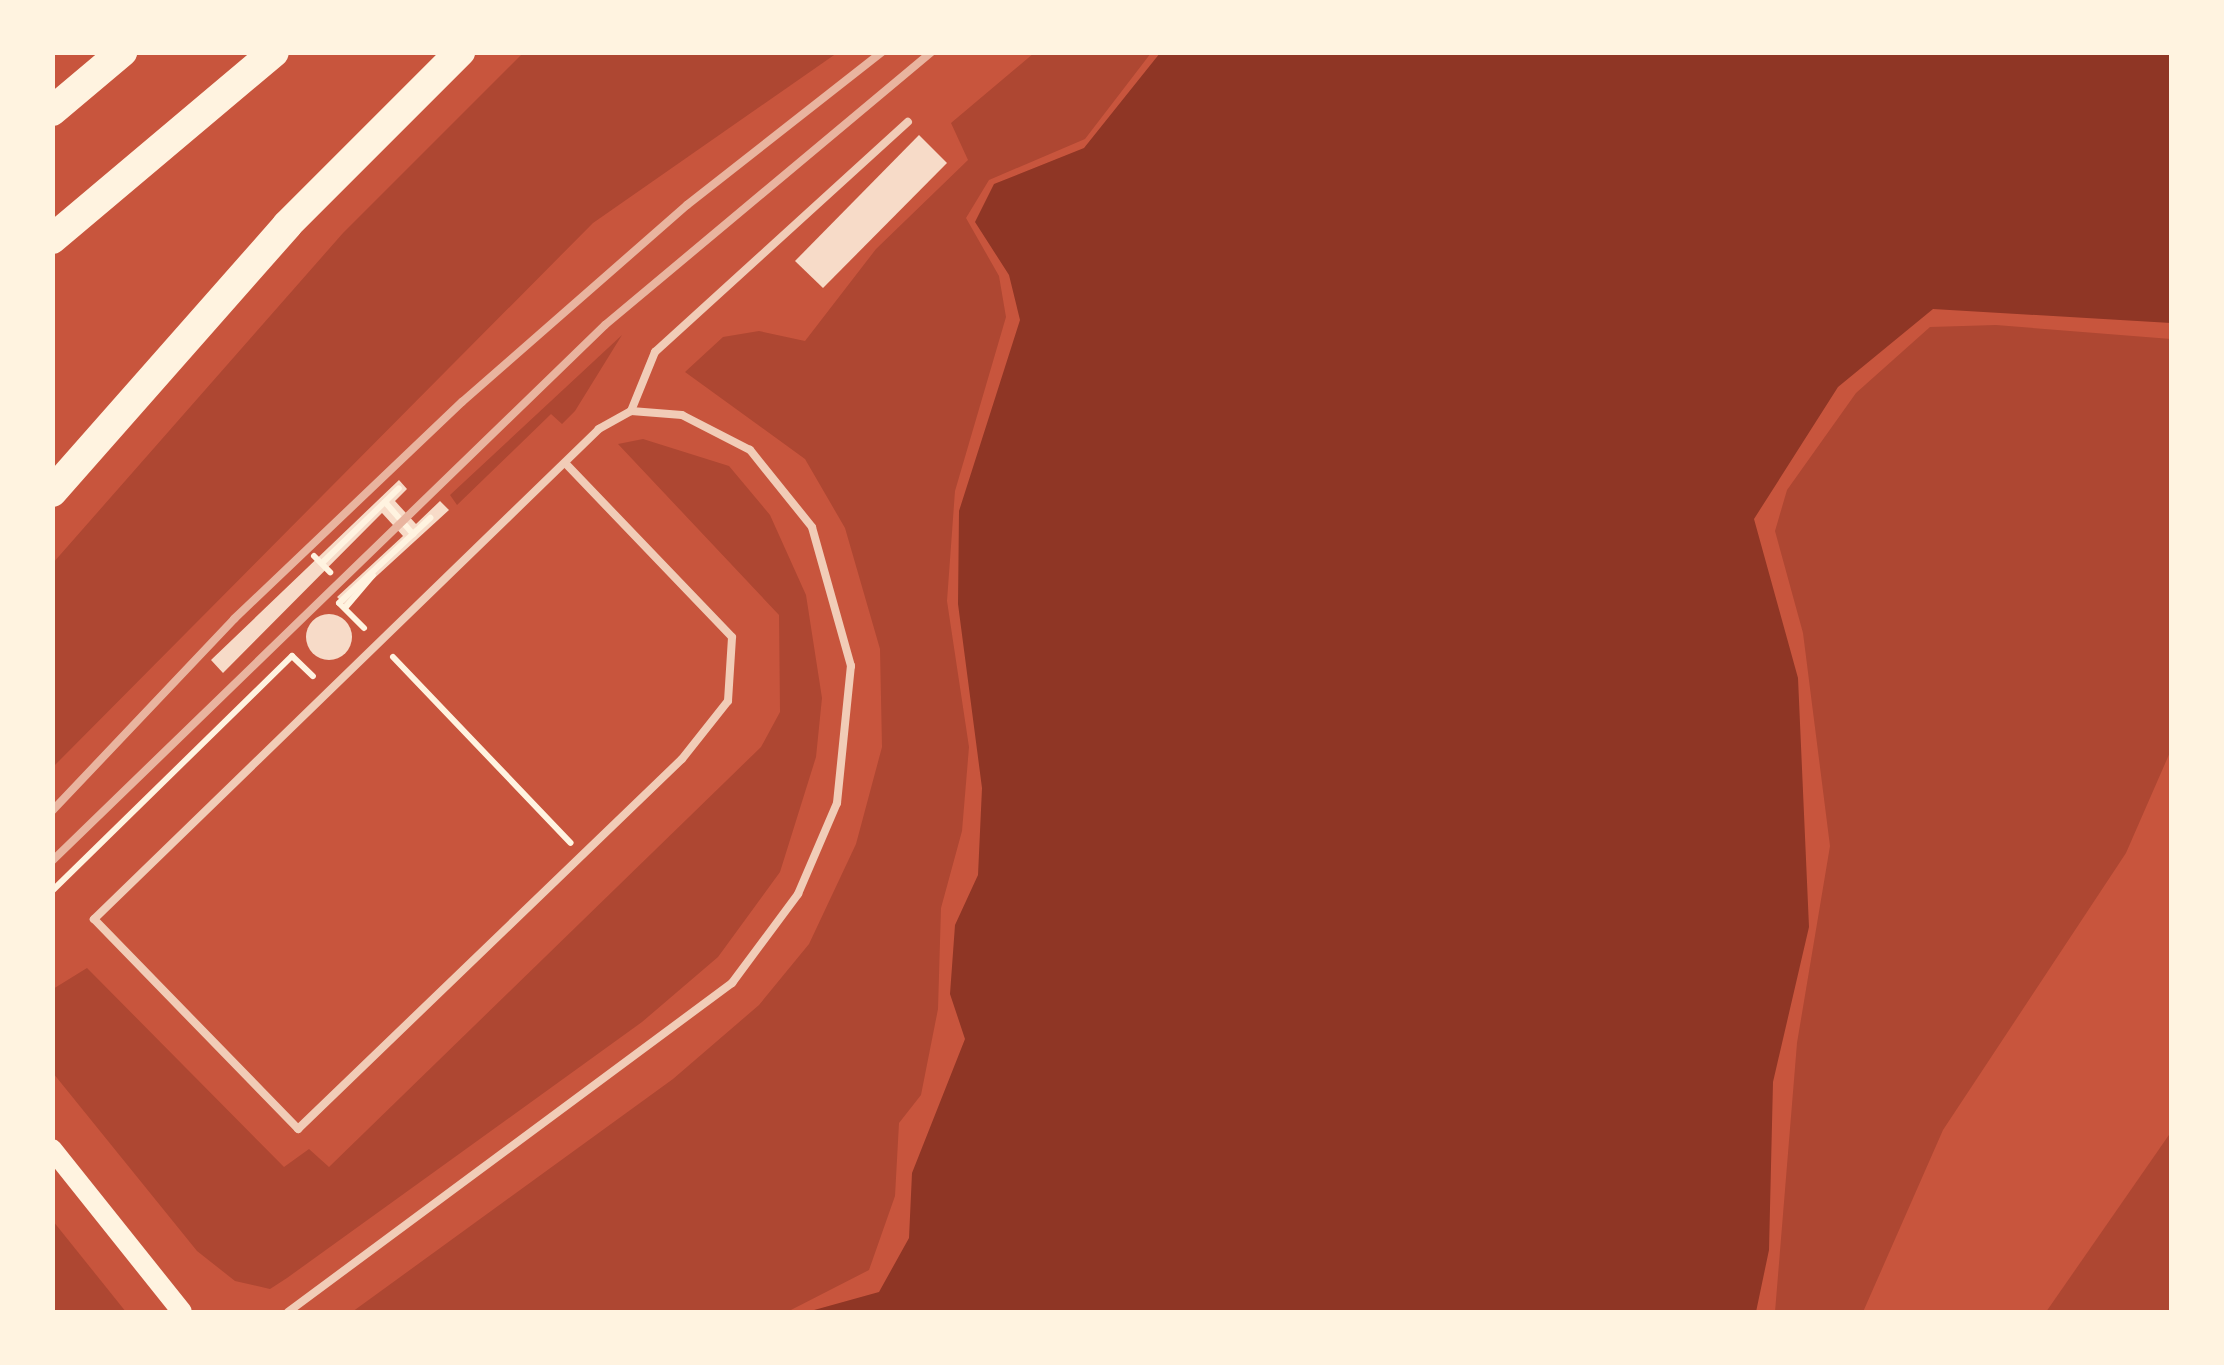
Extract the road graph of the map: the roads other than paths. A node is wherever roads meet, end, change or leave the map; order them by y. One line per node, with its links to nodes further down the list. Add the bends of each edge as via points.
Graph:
1 (122, 52): 4 (highway)
2 (274, 52): 6 (highway)
3 (460, 52): 9 (highway, via 287,224)
4 (52, 111)
5 (908, 122): 7 (lane, via 655,352)
6 (52, 239)
7 (632, 410): 8 (lane); 12 (lane, via 682,415 750,450 812,527 851,666 846,752 821,852 732,983)
8 (565, 463): 8 (lane, via 722,618 736,656 715,723 298,1129 94,919)
9 (52, 492)
10 (52, 1150): 11 (main road)
11 (182, 1312)
12 (288, 1312)

